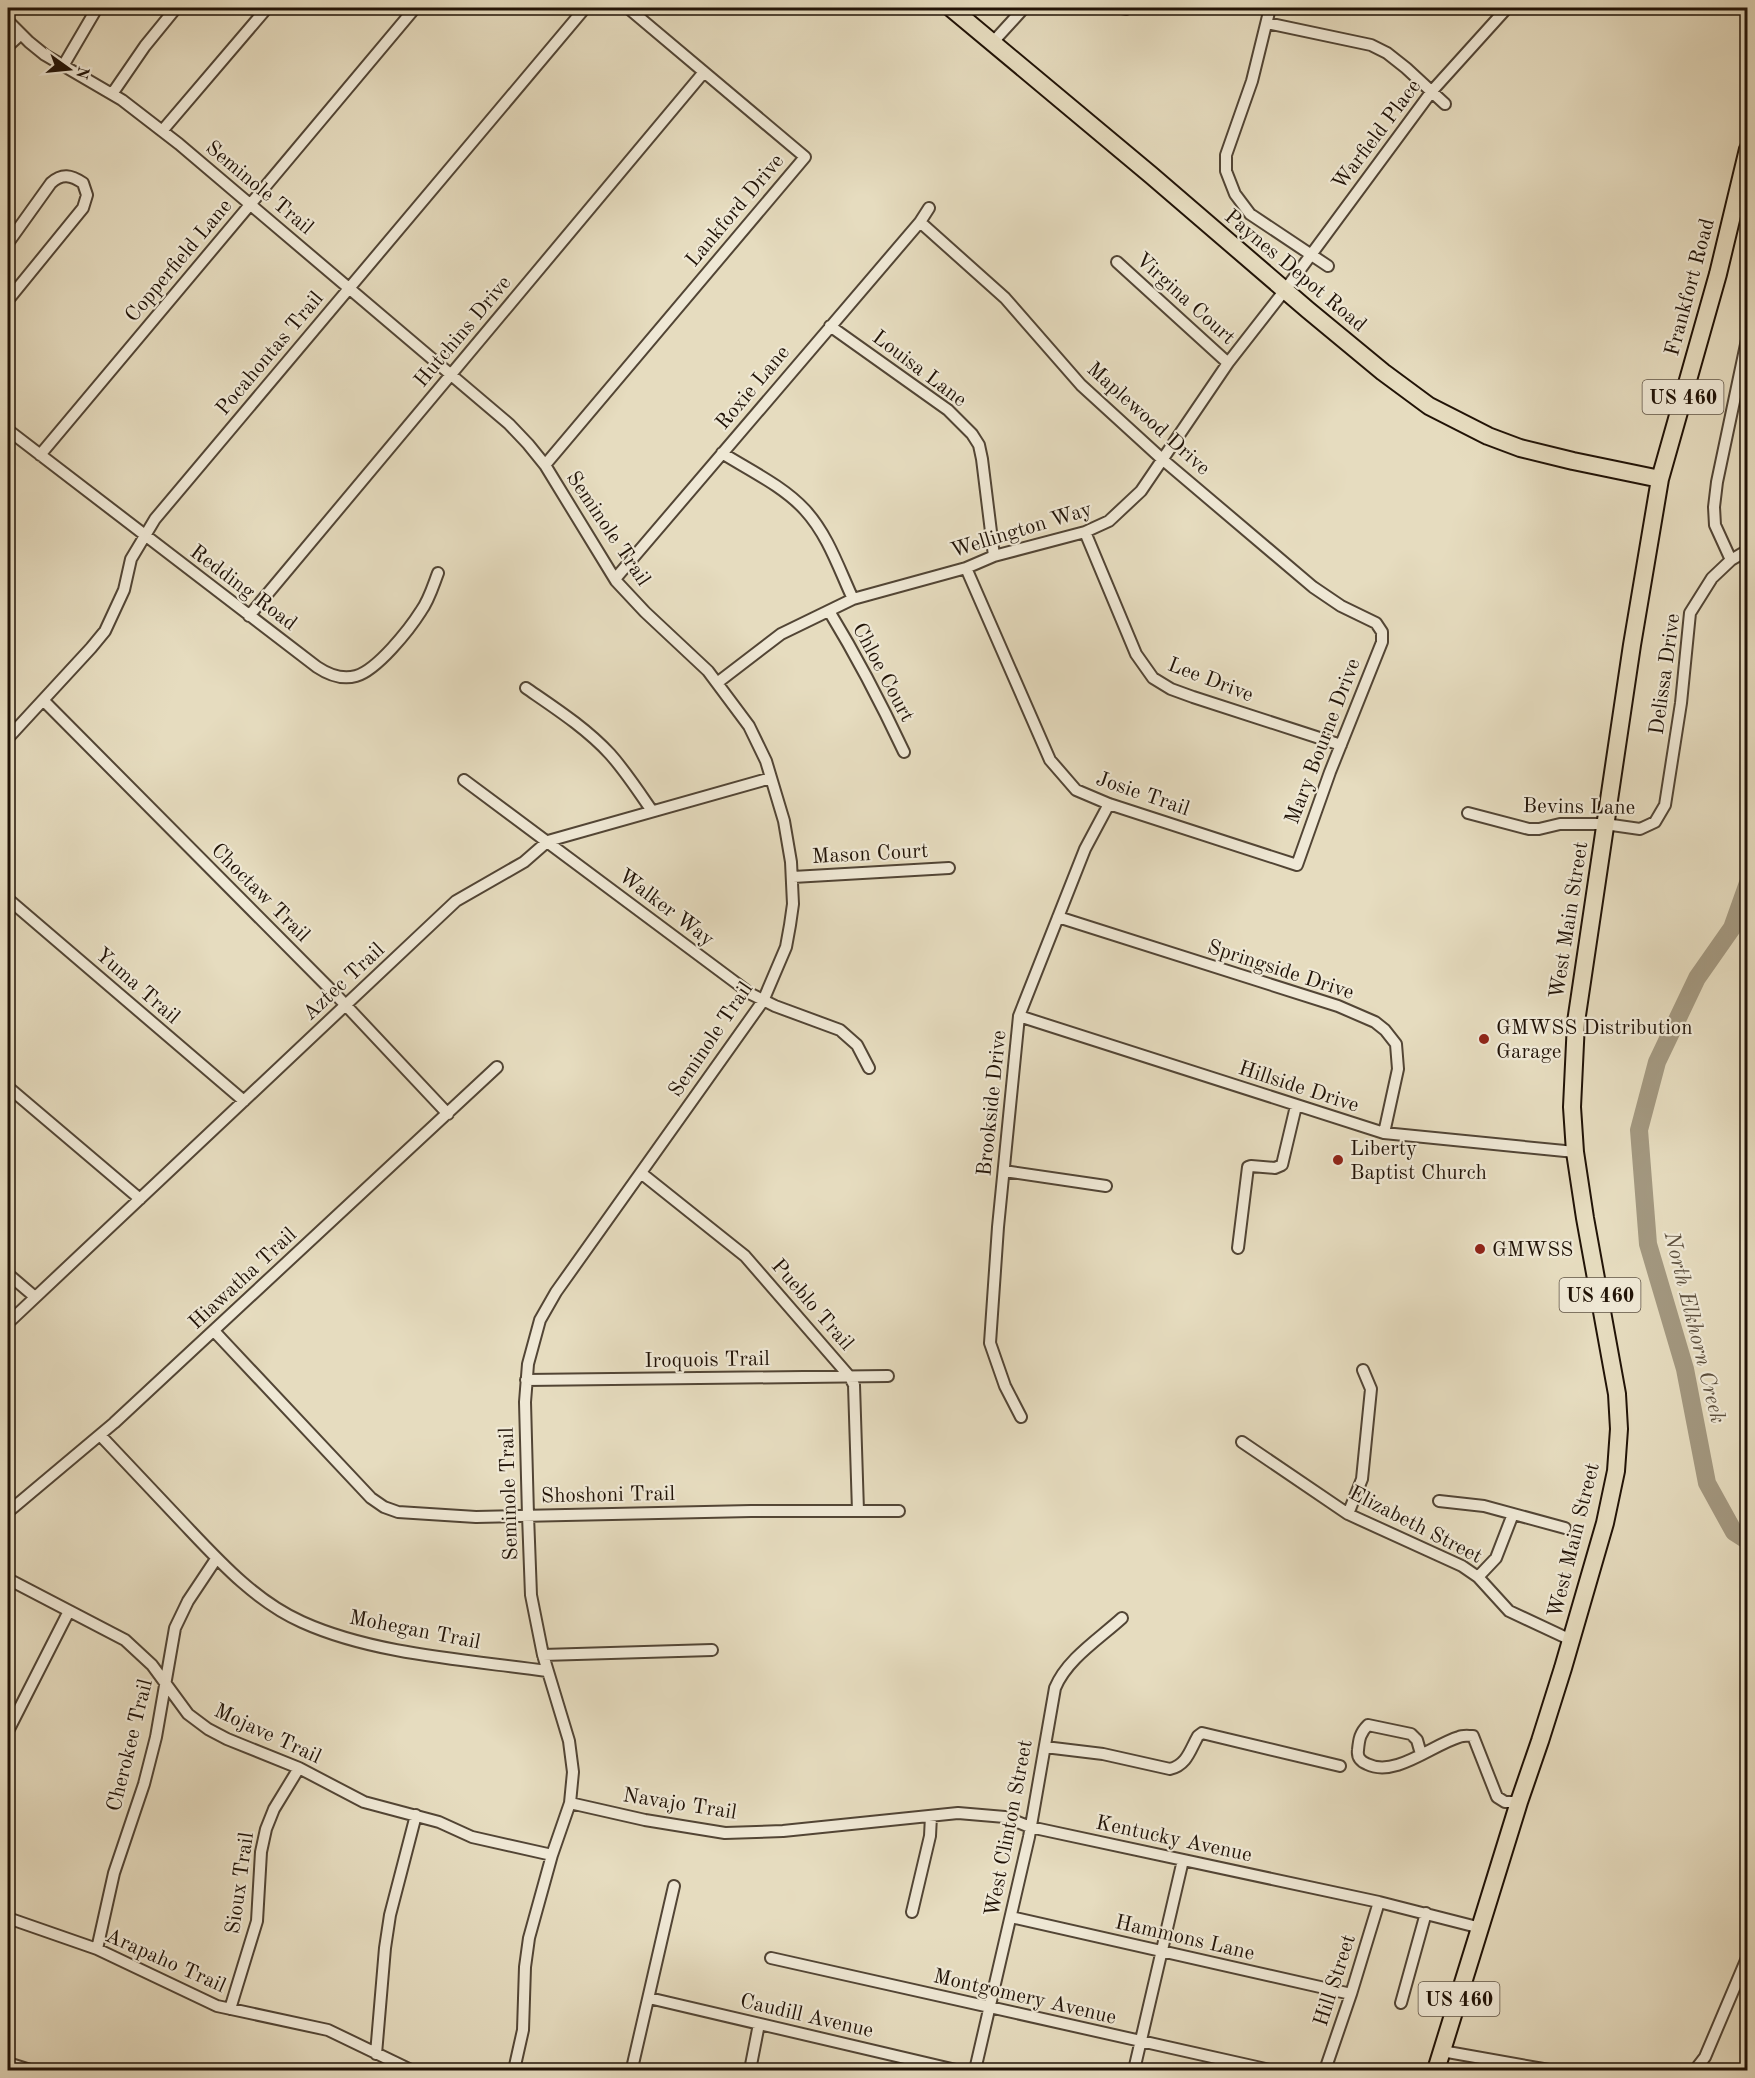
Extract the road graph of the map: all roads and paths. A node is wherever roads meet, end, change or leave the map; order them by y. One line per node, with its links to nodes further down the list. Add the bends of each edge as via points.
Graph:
1 (97, 8): 16 (street)
2 (176, 8): 19 (street)
3 (267, 8): 21 (street)
4 (415, 8): 23 (street, Copperfield Lane)
5 (585, 8): 30 (street, Pocahontas Trail)
6 (628, 8): 17 (street, Lankford Drive)
7 (951, 8): 14 (main road, Paynes Depot Road)
8 (1024, 8): 14 (street)
9 (1270, 8): 12 (street)
10 (1507, 8): 18 (street, Warfield Place)
11 (8, 21): 13 (street, Seminole Trail)
12 (1267, 23): 18 (street, via 1371,45 1388,53); 27 (street, via 1226,155 1226,171 1235,194 1250,214)
13 (21, 34): 15 (street); 16 (street, Seminole Trail)
14 (993, 42): 31 (main road, Paynes Depot Road)
15 (8, 45)
16 (63, 66): 19 (street, Seminole Trail)
17 (704, 72): 36 (street, Hutchins Drive); 41 (street, Lankford Drive, via 805,156)
18 (1432, 91): 20 (street); 27 (street, Warfield Place)
19 (112, 94): 21 (street, Seminole Trail)
20 (1445, 104)
21 (162, 131): 23 (street, Seminole Trail)
22 (1748, 149): 42 (main road, Frankfort Road / US 460, via 1718,274)
23 (250, 204): 30 (street, Seminole Trail); 39 (street, Copperfield Lane)
24 (929, 208): 25 (street)
25 (920, 222): 33 (street, Roxie Lane); 40 (street, Maplewood Drive, via 1005,298 1081,385)
26 (8, 243): 32 (street, via 57,178 70,176 83,183 87,195 83,208)
27 (1311, 255): 29 (street); 31 (street, Warfield Place)
28 (1117, 262): 35 (street, Virgina Court)
29 (1328, 266)
30 (350, 288): 36 (street, Seminole Trail); 44 (street, Pocahontas Trail)
31 (1285, 290): 35 (street, Wellington Way); 42 (main road, Paynes Depot Road, via 1383,372 1445,416 1520,448)
32 (8, 300)
33 (830, 326): 38 (street, Roxie Lane); 46 (street, Louisa Lane, via 948,410 972,434 982,459)
34 (1748, 335): 47 (street, via 1714,507 1715,525)
35 (1228, 363): 40 (street, Wellington Way)
36 (451, 374): 41 (street, Seminole Trail, via 519,433); 53 (street, Hutchins Drive)
37 (8, 430): 39 (street, Redding Road)
38 (722, 453): 50 (street, Roxie Lane); 51 (street, via 805,510 827,542)
39 (40, 455): 44 (street, Redding Road)
40 (1162, 459): 43 (street, Wellington Way, via 1141,491 1109,521); 54 (street, Maplewood Drive, via 1313,587 1376,623)
41 (545, 465): 50 (street, Seminole Trail)
42 (1660, 479): 55 (main road, Frankfort Road / US 460)
43 (1085, 532): 46 (street, Wellington Way); 60 (street, Lee Drive, via 1136,654 1153,678 1193,697)
44 (144, 536): 53 (street, Redding Road); 58 (street, Pocahontas Trail, via 131,559 124,590 105,631)
45 (1748, 550): 47 (street, Delissa Drive)
46 (994, 556): 48 (street, Wellington Way)
47 (1731, 560): 67 (street, Delissa Drive, via 1712,578 1690,613 1682,703 1665,805)
48 (966, 568): 51 (street, Wellington Way); 64 (street, Josie Trail, via 1050,760 1076,790)
49 (438, 573): 53 (street, Redding Road, via 422,611 381,661 356,676 330,675)
50 (615, 579): 56 (street, Seminole Trail)
51 (853, 599): 52 (street, Wellington Way)
52 (829, 611): 56 (street, Wellington Way, via 781,634); 61 (street, Chloe Court, via 863,668)
53 (249, 616)
54 (1382, 632): 60 (street, Mary Bourne Drive, via 1382,642)
55 (1632, 648): 68 (main road, West Main Street / US 460)
56 (717, 683): 62 (street, Seminole Trail, via 749,726)
57 (526, 687): 65 (street, via 580,726 610,754)
58 (43, 700): 59 (street, Pocahontas Trail); 76 (street, Choctaw Trail)
59 (8, 738)
60 (1341, 744): 70 (street, Mary Bourne Drive)
61 (904, 752)
62 (771, 778): 65 (street, Aztec Trail); 72 (street, Seminole Trail, via 784,821)
63 (464, 780): 69 (street, Walker Way)
64 (1109, 804): 70 (street, Josie Trail); 74 (street, Brookside Drive, via 1085,849)
65 (652, 812): 69 (street, Aztec Trail)
66 (1468, 813): 68 (street, Bevins Lane, via 1529,829)
67 (1655, 822): 68 (street, Bevins Lane, via 1640,829)
68 (1605, 824): 85 (main road, West Main Street / US 460, via 1576,1022 1572,1095)
69 (548, 841): 75 (street, Walker Way); 76 (street, Aztec Trail, via 524,862 456,901)
70 (1297, 865)
71 (949, 868): 72 (street, Mason Court)
72 (793, 877): 75 (street, Seminole Trail, via 786,947)
73 (8, 898): 81 (street, Yuma Trail)
74 (1058, 917): 77 (street, Brookside Drive); 84 (street, Springside Drive, via 1338,1006 1376,1022 1392,1037 1398,1052)
75 (763, 1001): 79 (street, Walker Way, via 840,1030 856,1045); 87 (street, Seminole Trail)
76 (346, 1005): 81 (street, Aztec Trail); 83 (street, Choctaw Trail)
77 (1019, 1016): 82 (street, Hillside Drive); 86 (street, Brookside Drive)
78 (497, 1067): 83 (street, Hiawatha Trail)
79 (870, 1068)
80 (8, 1087): 89 (street)
81 (244, 1101): 89 (street, Aztec Trail)
82 (1296, 1106): 84 (street, Hillside Drive); 90 (street, via 1282,1165 1248,1167)
83 (448, 1114): 94 (street, Hiawatha Trail)
84 (1384, 1133): 85 (street, Hillside Drive)
85 (1575, 1152): 115 (main road, West Main Street / US 460, via 1613,1365 1619,1429 1612,1495)
86 (1004, 1171): 88 (street); 99 (street, Brookside Drive, via 990,1343)
87 (641, 1173): 97 (street, Pueblo Trail, via 744,1256); 98 (street, Seminole Trail, via 540,1320)
88 (1106, 1186)
89 (140, 1199): 92 (street, Aztec Trail)
90 (1238, 1248)
91 (8, 1274): 92 (street)
92 (35, 1297): 93 (street, Aztec Trail)
93 (8, 1323)
94 (214, 1331): 100 (street, Hiawatha Trail); 108 (street, Shoshoni Trail, via 371,1498 384,1507 398,1512 476,1517)
95 (1363, 1370): 106 (street, via 1371,1389 1362,1479)
96 (888, 1376): 97 (street, Iroquois Trail)
97 (850, 1377): 98 (street, Iroquois Trail); 103 (street, Pueblo Trail, via 854,1385)
98 (526, 1380): 108 (street, Seminole Trail)
99 (1021, 1417)
100 (99, 1435): 105 (street, Hiawatha Trail); 110 (street, Mohegan Trail)
101 (1242, 1442): 106 (street, Elizabeth Street)
102 (1439, 1501): 107 (street)
103 (858, 1511): 104 (street, Shoshoni Trail); 108 (street, Shoshoni Trail)
104 (899, 1511)
105 (8, 1512)
106 (1348, 1514): 111 (street, Elizabeth Street, via 1449,1559)
107 (1513, 1514): 109 (street); 111 (street, via 1496,1558)
108 (528, 1515): 117 (street, Seminole Trail, via 531,1595)
109 (1565, 1528)
110 (216, 1558): 118 (street, Mohegan Trail, via 271,1604 301,1622 342,1637 398,1650); 119 (street, Cherokee Trail, via 175,1628)
111 (1478, 1577): 115 (street, Elizabeth Street, via 1509,1611)
112 (8, 1579): 113 (street, Mojave Trail)
113 (69, 1611): 119 (street, Mojave Trail, via 124,1640 152,1665); 120 (street)
114 (1122, 1618): 121 (street, West Clinton Street, via 1059,1678)
115 (1571, 1640): 125 (main road, West Main Street / US 460)
116 (712, 1650): 117 (street)
117 (543, 1654): 118 (street, Seminole Trail)
118 (547, 1671): 126 (street, Seminole Trail, via 568,1741 573,1772)
119 (165, 1683): 124 (street, Mojave Trail, via 188,1714 208,1729); 140 (street, Cherokee Trail, via 144,1784 114,1873)
120 (8, 1731)
121 (1045, 1747): 123 (street, via 1103,1754 1170,1769 1184,1763 1202,1733); 130 (street, West Clinton Street)
122 (1421, 1754): 122 (street, via 1396,1766 1371,1766 1361,1762 1357,1754 1360,1732 1368,1725 1411,1734); 125 (street, via 1461,1736 1473,1737 1497,1797 1505,1802)
123 (1340, 1766)
124 (299, 1768): 127 (street, Mojave Trail, via 364,1802); 148 (street, Sioux Trail, via 266,1828 257,1921)
125 (1519, 1802): 139 (main road, West Main Street / US 460)
126 (570, 1803): 129 (street, Navajo Trail, via 725,1833); 131 (street, Seminole Trail)
127 (416, 1815): 131 (street, Mojave Trail, via 472,1837); 152 (street, via 390,1915)
128 (931, 1816): 129 (street, Kentucky Avenue); 130 (street, Kentucky Avenue, via 958,1813 1005,1817); 135 (street)
129 (856, 1824)
130 (1030, 1827): 132 (street, Kentucky Avenue); 137 (street, West Clinton Street)
131 (552, 1855): 157 (street, Seminole Trail, via 529,1938 523,2030)
132 (1183, 1860): 134 (street, Kentucky Avenue); 141 (street)
133 (674, 1886): 145 (street)
134 (1379, 1902): 136 (street, Kentucky Avenue); 144 (street, Hill Street)
135 (912, 1912)
136 (1426, 1913): 139 (street, Kentucky Avenue); 146 (street)
137 (1011, 1917): 141 (street, Hammons Lane); 147 (street, West Clinton Street)
138 (8, 1918): 140 (street, Arapaho Trail)
139 (1481, 1928): 151 (main road, West Main Street / US 460)
140 (97, 1949): 148 (street, Arapaho Trail)
141 (1161, 1951): 144 (street, Hammons Lane); 150 (street)
142 (771, 1958): 147 (street, Montgomery Avenue)
143 (1747, 1958): 166 (street, via 1705,2057)
144 (1352, 1994): 163 (street, Hill Street)
145 (649, 1998): 149 (street, Caudill Avenue); 154 (street)
146 (1401, 2003)
147 (990, 2007): 150 (street, Montgomery Avenue); 160 (street, West Clinton Street)
148 (230, 2009): 152 (street, Arapaho Trail, via 328,2030)
149 (759, 2024): 158 (street); 159 (street, Caudill Avenue)
150 (1140, 2042): 161 (street); 162 (street, Montgomery Avenue)
151 (1442, 2050): 164 (main road, West Main Street / US 460); 165 (street)
152 (376, 2054): 156 (street, Arapaho Trail)
153 (8, 2063): 155 (street)
154 (633, 2064)
155 (30, 2070)
156 (411, 2070)
157 (514, 2070)
158 (750, 2070)
159 (956, 2070)
160 (975, 2070)
161 (1134, 2070)
162 (1270, 2070)
163 (1325, 2070)
164 (1436, 2070)
165 (1549, 2070)
166 (1695, 2070)

